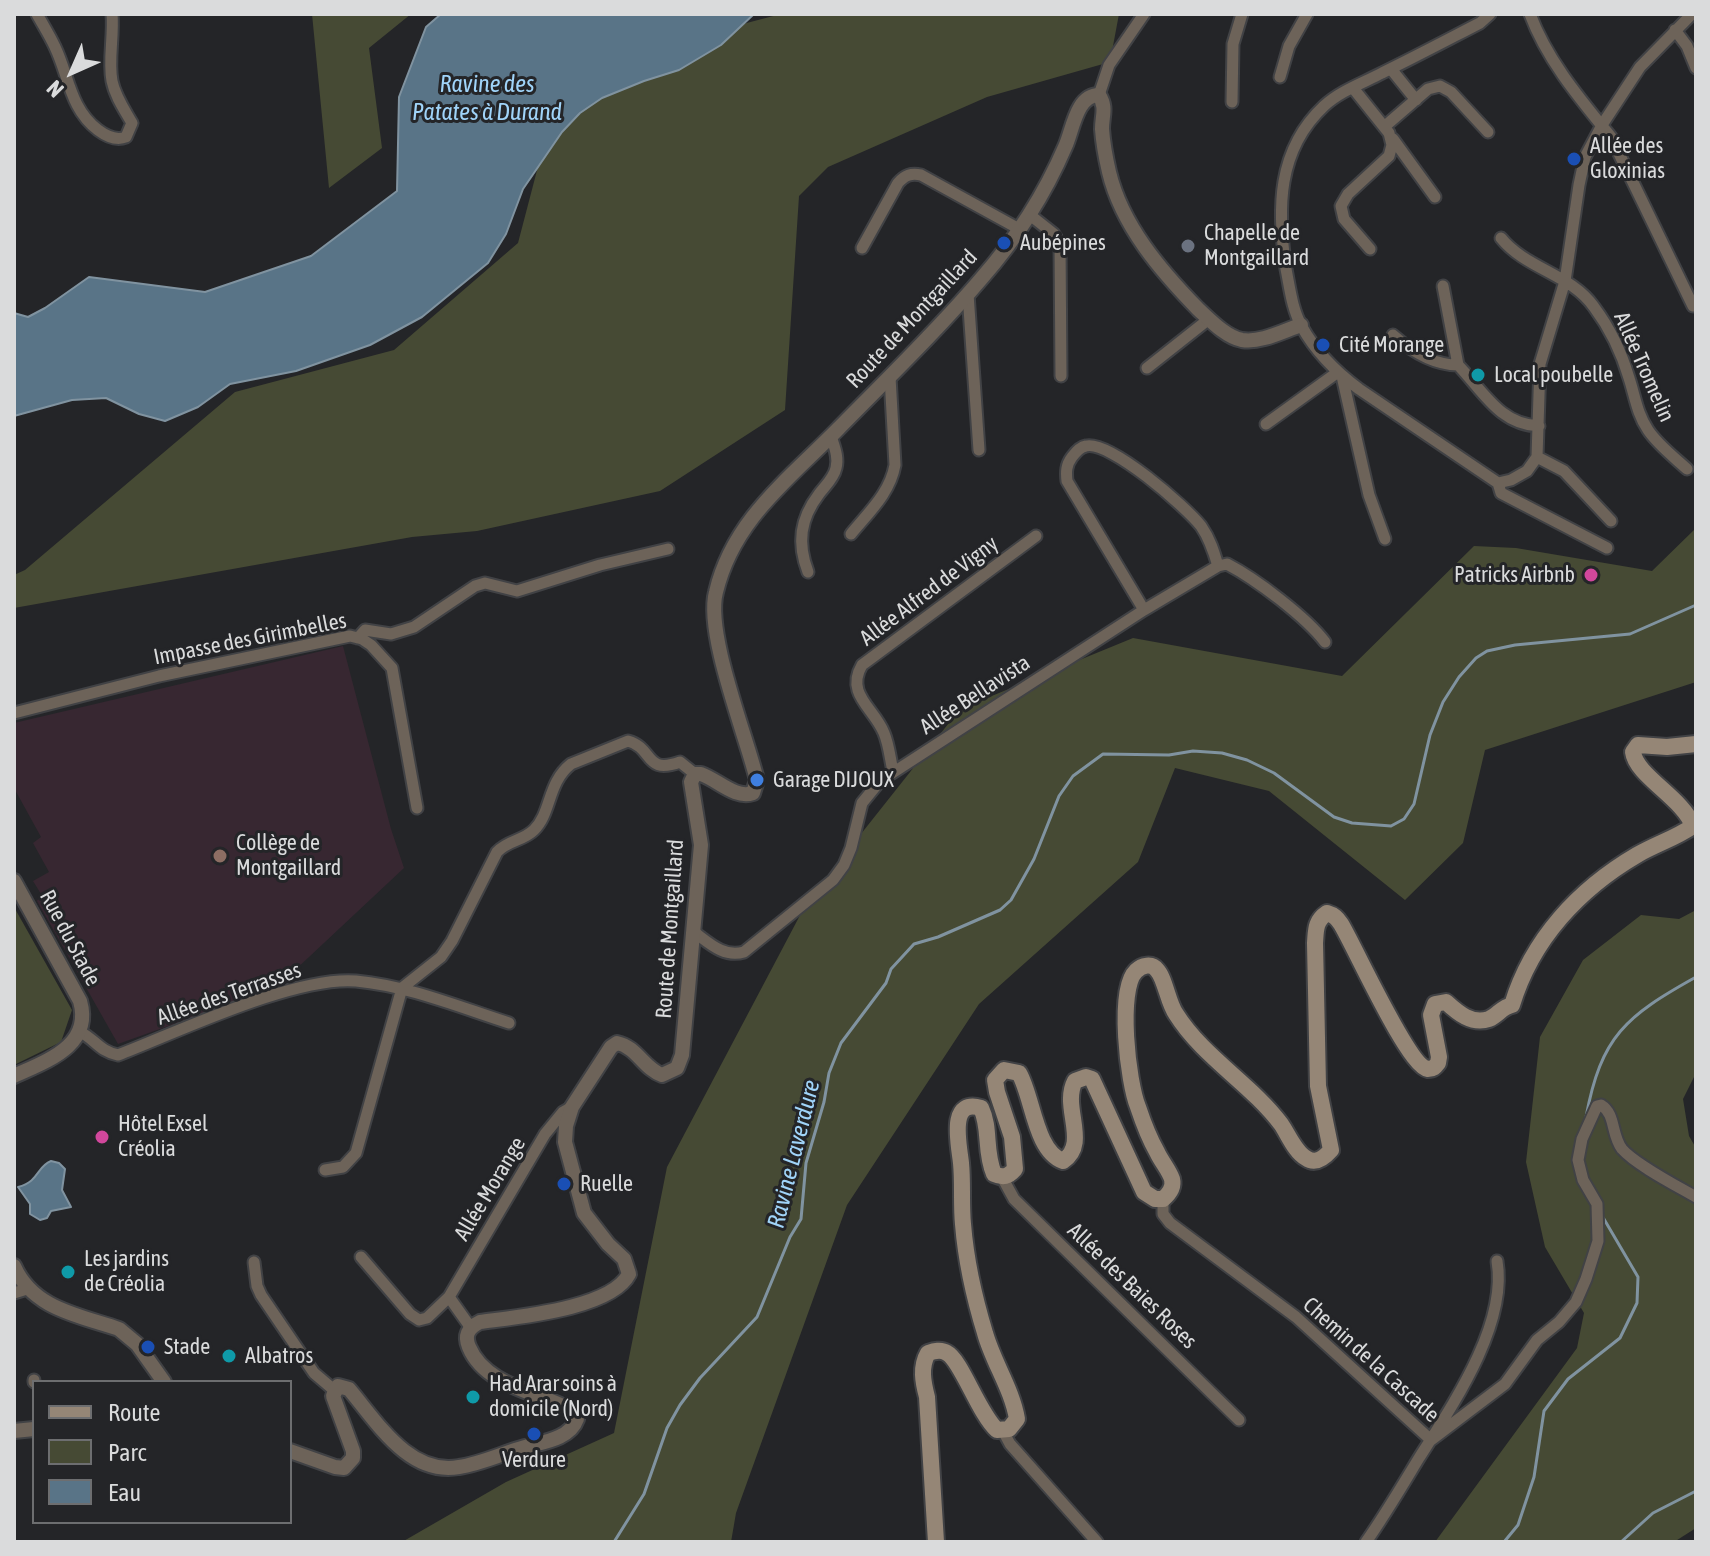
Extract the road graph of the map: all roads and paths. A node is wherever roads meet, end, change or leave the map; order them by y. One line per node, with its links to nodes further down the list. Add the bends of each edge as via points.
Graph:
1 (37, 14): 2 (street, via 85,120 106,136 121,139 132,123 111,77)
2 (112, 14)
3 (1144, 14): 14 (street, via 1109,65)
4 (1242, 14): 16 (street, via 1233,44)
5 (1307, 14): 12 (street)
6 (1490, 14): 11 (street)
7 (1530, 14): 17 (street, via 1558,67)
8 (1692, 14): 9 (street)
9 (1675, 30): 10 (street); 17 (street, via 1640,67)
10 (1696, 68)
11 (1391, 69): 13 (street); 15 (street)
12 (1280, 77)
13 (1353, 88): 18 (street); 31 (street, via 1315,115 1284,169 1282,242)
14 (1099, 95): 21 (street, Route de Montgaillard, via 1088,97 1078,109 1051,181); 30 (street, via 1110,174 1131,223 1155,263)
15 (1416, 100): 18 (street); 19 (street, via 1434,86 1446,87)
16 (1232, 102)
17 (1602, 125): 26 (street, via 1585,157); 29 (street)
18 (1386, 130): 20 (street); 25 (street, via 1392,145 1389,156 1341,206 1344,219)
19 (1488, 132)
20 (1435, 197)
21 (1030, 215): 22 (street, Route de Montgaillard); 36 (street, via 1060,244)
22 (1021, 230): 24 (street, via 913,173 898,183); 28 (street, Route de Montgaillard)
23 (1501, 238): 26 (street, Allée Tromelin)
24 (862, 248)
25 (1370, 249)
26 (1565, 281): 39 (street, via 1542,356); 43 (street, Allée Tromelin, via 1596,309 1649,433)
27 (1443, 286): 33 (street)
28 (968, 294): 37 (street, Route de Montgaillard); 41 (street)
29 (1693, 306)
30 (1209, 319): 31 (street, via 1239,340 1262,339); 34 (street)
31 (1301, 325): 35 (street)
32 (1393, 335): 33 (street, via 1413,350)
33 (1458, 365): 39 (street, via 1501,414 1518,424)
34 (1147, 368)
35 (1340, 374): 38 (street); 44 (street); 48 (street)
36 (1061, 376)
37 (890, 377): 40 (street, Route de Montgaillard); 46 (street, via 893,478)
38 (1266, 424)
39 (1539, 426): 42 (street)
40 (831, 436): 52 (street, via 836,469 801,529); 59 (street, Route de Montgaillard, via 758,507 729,552 715,594 715,630 756,787 742,795)
41 (979, 450)
42 (1537, 457): 44 (street, via 1527,471); 45 (street, via 1564,471)
43 (1687, 469)
44 (1498, 483): 49 (street, via 1501,493)
45 (1611, 521)
46 (851, 534)
47 (1036, 536): 58 (street, Allée Alfred de Vigny, via 862,665 855,679 857,694 883,732)
48 (1385, 539)
49 (1607, 548)
50 (668, 549): 54 (street, via 517,591 485,583 414,627 391,634 365,630)
51 (1218, 566): 53 (street, Allée Bellavista); 53 (street, via 1204,530 1169,494 1111,453 1094,446 1076,451 1068,463 1067,481); 55 (street, via 1227,564 1242,573 1314,627)
52 (808, 572)
53 (1144, 610): 58 (street, Allée Bellavista)
54 (358, 638): 56 (street, Impasse des Girimbelles, via 159,676); 60 (street, Impasse des Girimbelles, via 392,668)
55 (1325, 642)
56 (14, 713)
57 (1696, 744): 61 (main road, via 1638,745 1633,752 1637,764 1688,813 1693,826)
58 (893, 771): 63 (street, Allée Bellavista, via 862,803 851,848 833,880 744,952 723,952)
59 (695, 774): 63 (street, Route de Montgaillard, via 701,845); 64 (street, via 680,762 656,765 628,741 571,764 556,778 536,829 506,843 493,858 441,957)
60 (417, 808)
61 (1689, 833): 72 (main road, via 1643,851 1579,897 1548,931 1512,1005 1480,1020 1460,1015 1446,1002 1435,1004 1431,1015 1439,1057 1428,1069 1405,1043 1341,923 1327,913 1319,918 1318,1086 1331,1150 1313,1162 1303,1157 1272,1112 1176,1015 1159,971 1142,966 1130,980 1127,999 1129,1075 1136,1104 1173,1180)
62 (14, 881): 66 (street, Rue du Stade, via 80,1001)
63 (694, 932): 68 (street, Route de Montgaillard, via 677,1068 657,1074 617,1043)
64 (402, 988): 65 (street, Allée des Terrasses); 66 (street, Allée des Terrasses, via 353,981 311,985 118,1055 104,1052); 69 (street, via 356,1153 343,1167)
65 (509, 1023)
66 (79, 1031): 67 (street, via 67,1049)
67 (14, 1076)
68 (572, 1107): 78 (street, Allée Morange, via 545,1134); 79 (street, Route de Montgaillard, via 565,1142 584,1213 624,1259 629,1274 617,1288 583,1304)
69 (325, 1170)
70 (1002, 1177): 72 (main road, via 1015,1169 1012,1137 995,1080 1004,1070 1019,1073 1045,1146 1052,1158 1063,1161 1076,1144 1070,1090 1086,1077 1098,1087 1144,1192); 82 (street, Allée des Baies Roses, via 1014,1199); 83 (main road, via 994,1174 987,1157 987,1120 981,1108 965,1108 957,1126 966,1255 985,1335 1014,1403 1017,1419)
71 (1696, 1197): 84 (street, Chemin de la Cascade, via 1623,1149 1610,1113 1597,1106 1578,1160 1597,1204 1598,1241 1576,1302 1537,1340 1505,1384)
72 (1163, 1199): 84 (street, Chemin de la Cascade, via 1163,1214 1170,1223 1296,1317)
73 (361, 1257): 78 (street, Allée Morange, via 419,1320)
74 (1497, 1261): 84 (street, via 1499,1290 1489,1327 1457,1400)
75 (254, 1262): 81 (street, via 261,1295 314,1373)
76 (14, 1266): 77 (street)
77 (20, 1291): 80 (street, via 119,1329)
78 (449, 1297): 79 (street)
79 (471, 1328): 81 (street, via 466,1337 476,1360 500,1380 571,1410 577,1419 571,1430 458,1468 440,1467 409,1455 349,1389)
80 (163, 1380)
81 (334, 1390): 85 (street, via 353,1451 349,1464 335,1467)
82 (1239, 1420)
83 (1003, 1431): 86 (main road, via 987,1421 954,1358 947,1352 928,1353 923,1380); 87 (street)
84 (1431, 1440): 88 (street)
85 (292, 1452)
86 (936, 1542)
87 (1097, 1542)
88 (1366, 1542)

